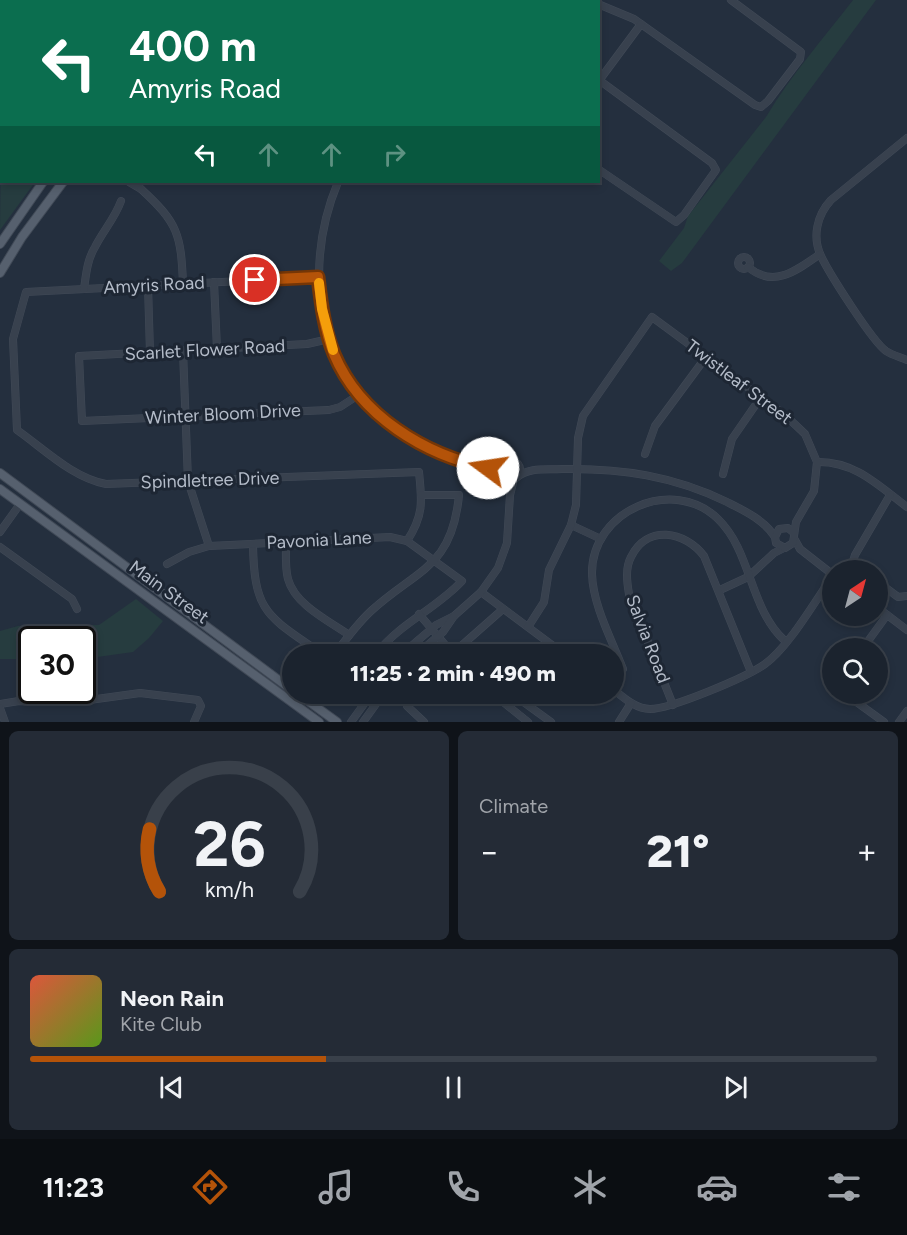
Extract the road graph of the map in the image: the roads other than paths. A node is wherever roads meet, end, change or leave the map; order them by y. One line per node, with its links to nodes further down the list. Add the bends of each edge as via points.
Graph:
1 (731, 0): 3 (street, via 801,54 761,107)
2 (600, 5): 3 (street, via 627,14)
3 (641, 24): 4 (street)
4 (600, 80)
5 (600, 82): 7 (street, via 709,160 716,170 676,222)
6 (907, 138): 16 (street, via 823,209 817,226)
7 (600, 170)
8 (42, 183): 15 (main road)
9 (62, 183): 18 (main road)
10 (131, 183): 13 (street)
11 (135, 183): 13 (street)
12 (338, 183): 19 (street, via 325,211)
13 (141, 189): 21 (street, via 177,229)
14 (121, 201): 23 (street, via 117,214 94,247)
15 (0, 244)
16 (820, 254): 17 (street, via 782,277 761,276); 29 (street, via 880,346)
17 (748, 267)
18 (0, 273)
19 (318, 277): 20 (street, Amyris Road); 24 (street)
20 (214, 282): 21 (street, Amyris Road); 25 (street)
21 (183, 284): 22 (street, Amyris Road)
22 (148, 286): 23 (street, Amyris Road); 27 (street)
23 (84, 289): 34 (street, Amyris Road, via 26,292 14,339)
24 (329, 339): 25 (street, Scarlet Flower Road, via 308,344); 30 (street, via 341,367)
25 (217, 349): 26 (street, Scarlet Flower Road)
26 (183, 351): 27 (street, Scarlet Flower Road); 32 (street)
27 (150, 352): 33 (street, Scarlet Flower Road, via 79,356)
28 (706, 357): 31 (street, Twistleaf Street); 35 (street, via 655,426); 40 (street, Twistleaf Street, via 652,317 583,416)
29 (907, 360)
30 (360, 394): 32 (street, Winter Bloom Drive, via 329,410); 39 (street, via 392,426 413,440 450,458)
31 (761, 397): 36 (street, Twistleaf Street, via 805,434); 43 (street, via 732,439)
32 (186, 416): 33 (street, Winter Bloom Drive); 45 (street)
33 (82, 421)
34 (18, 430): 45 (street, Spindletree Drive, via 91,481)
35 (645, 454)
36 (818, 462): 48 (street, via 848,465); 51 (street, via 814,491)
37 (517, 463): 38 (street, via 511,460); 41 (street); 44 (street, via 520,470)
38 (501, 465): 39 (street); 44 (street)
39 (488, 468): 44 (street)
40 (578, 469): 41 (street); 52 (street); 53 (street, via 632,472 680,483 740,508)
41 (530, 470): 44 (street)
42 (0, 473): 98 (main road, Main Street)
43 (723, 474)
44 (510, 477): 75 (street, via 507,543 498,568)
45 (188, 481): 47 (street, Spindletree Drive, via 419,471); 62 (street)
46 (0, 489): 49 (main road, Main Street)
47 (421, 495): 59 (street, via 418,524); 68 (street, via 459,495 456,522)
48 (890, 495): 50 (street); 67 (street)
49 (20, 504): 55 (street); 113 (main road, Main Street)
50 (907, 507)
51 (796, 522): 54 (street); 56 (street)
52 (571, 525): 57 (street); 82 (street, via 549,570 544,602)
53 (768, 527): 54 (street); 58 (street)
54 (782, 528): 56 (street); 58 (street)
55 (0, 532)
56 (794, 536): 64 (street); 65 (street)
57 (601, 539): 71 (street, via 610,524 630,509 653,500 699,505 732,534); 96 (street, via 592,573 594,591)
58 (775, 539): 64 (street); 66 (street)
59 (407, 541): 60 (street, Pavonia Lane, via 390,537); 68 (street, Pavonia Lane)
60 (286, 542): 61 (street, Pavonia Lane); 85 (street, via 287,577 292,590)
61 (253, 544): 62 (street, Pavonia Lane); 88 (street, via 256,591 265,609)
62 (209, 546): 69 (street, Pavonia Lane)
63 (0, 547): 77 (street, via 72,599)
64 (786, 547): 65 (street); 66 (street)
65 (800, 549): 70 (street)
66 (774, 553): 71 (street)
67 (854, 560)
68 (434, 561): 79 (street, Pavonia Lane, via 462,581 447,597); 85 (street, via 370,612)
69 (167, 564)
70 (822, 567)
71 (748, 577): 73 (street); 87 (street, via 764,616)
72 (822, 589): 87 (street)
73 (720, 590): 97 (street, Salvia Road); 108 (street, Salvia Road, via 694,543 679,535 660,534 642,542 630,557 629,594)
74 (888, 590): 76 (street, via 898,597)
75 (481, 592): 78 (street); 80 (street)
76 (907, 596)
77 (77, 609)
78 (503, 609): 82 (street); 94 (street)
79 (419, 614): 83 (street); 90 (street)
80 (454, 616): 83 (street); 86 (street)
81 (888, 616): 84 (street)
82 (528, 627): 95 (street)
83 (432, 628): 86 (street); 91 (street)
84 (907, 630)
85 (349, 635): 89 (street)
86 (438, 636): 92 (street); 93 (street)
87 (785, 642): 97 (street, via 765,664)
88 (308, 644)
89 (342, 644)
90 (385, 644)
91 (414, 644)
92 (429, 644)
93 (444, 644)
94 (463, 644)
95 (551, 644)
96 (614, 644)
97 (751, 672): 108 (street)
98 (282, 683)
99 (624, 698): 100 (street)
100 (631, 703): 108 (street, via 648,709); 120 (street)
101 (312, 704): 114 (main road)
102 (364, 704): 115 (street)
103 (376, 704): 116 (street)
104 (409, 704): 117 (street)
105 (506, 704): 118 (street)
106 (526, 704): 119 (street)
107 (859, 704): 121 (street)
108 (673, 705)
109 (0, 706): 111 (street); 112 (street, via 19,701 78,702 140,693 170,694 200,702)
110 (907, 711): 122 (street)
111 (5, 722)
112 (194, 722)
113 (319, 722)
114 (337, 722)
115 (351, 722)
116 (363, 722)
117 (424, 722)
118 (528, 722)
119 (551, 722)
120 (619, 722)
121 (884, 722)
122 (899, 722)

